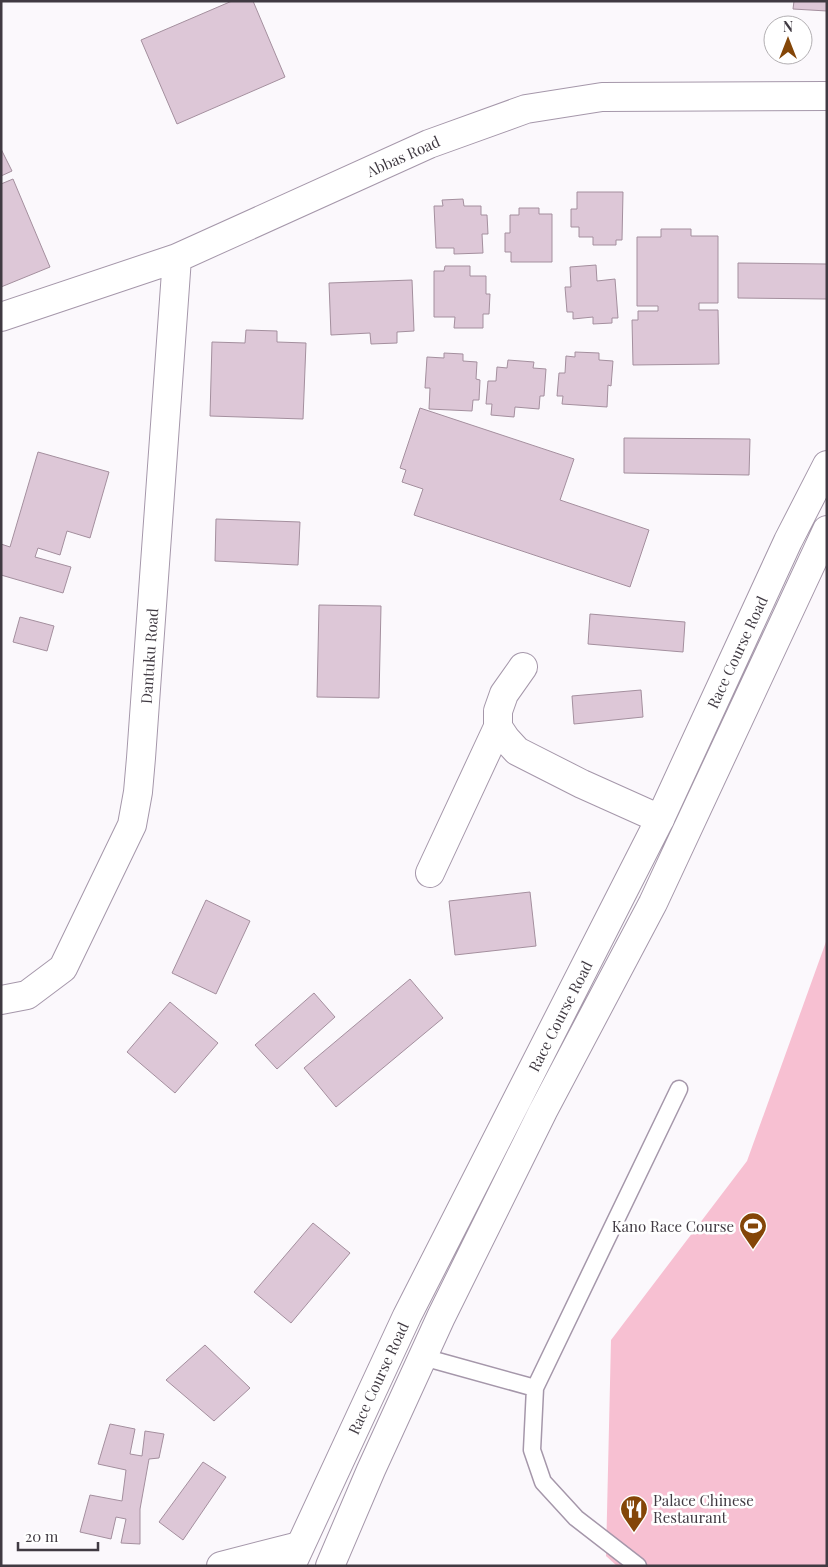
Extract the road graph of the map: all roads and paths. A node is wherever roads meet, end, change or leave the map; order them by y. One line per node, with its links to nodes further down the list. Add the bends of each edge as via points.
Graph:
1 (827, 96): 2 (street, Abbas Road, via 602,97 526,109 430,144)
2 (177, 258): 3 (street, Abbas Road); 10 (street, Dantuku Road, via 141,758 132,825 63,968 26,994)
3 (1, 317)
4 (827, 465): 8 (street, Race Course Road, via 788,540)
5 (827, 530): 12 (street, Race Course Road, via 653,902 543,1111)
6 (523, 667): 7 (street, via 504,694 498,711)
7 (498, 727): 8 (street, via 517,750); 9 (street)
8 (660, 819): 14 (street, Race Course Road, via 407,1316)
9 (430, 873)
10 (1, 1000)
11 (679, 1089): 13 (lane)
12 (423, 1357): 13 (lane); 16 (street, Race Course Road)
13 (535, 1388): 17 (lane, via 532,1450 544,1482 576,1518)
14 (295, 1556): 15 (street)
15 (220, 1566)
16 (330, 1566)
17 (638, 1566)

